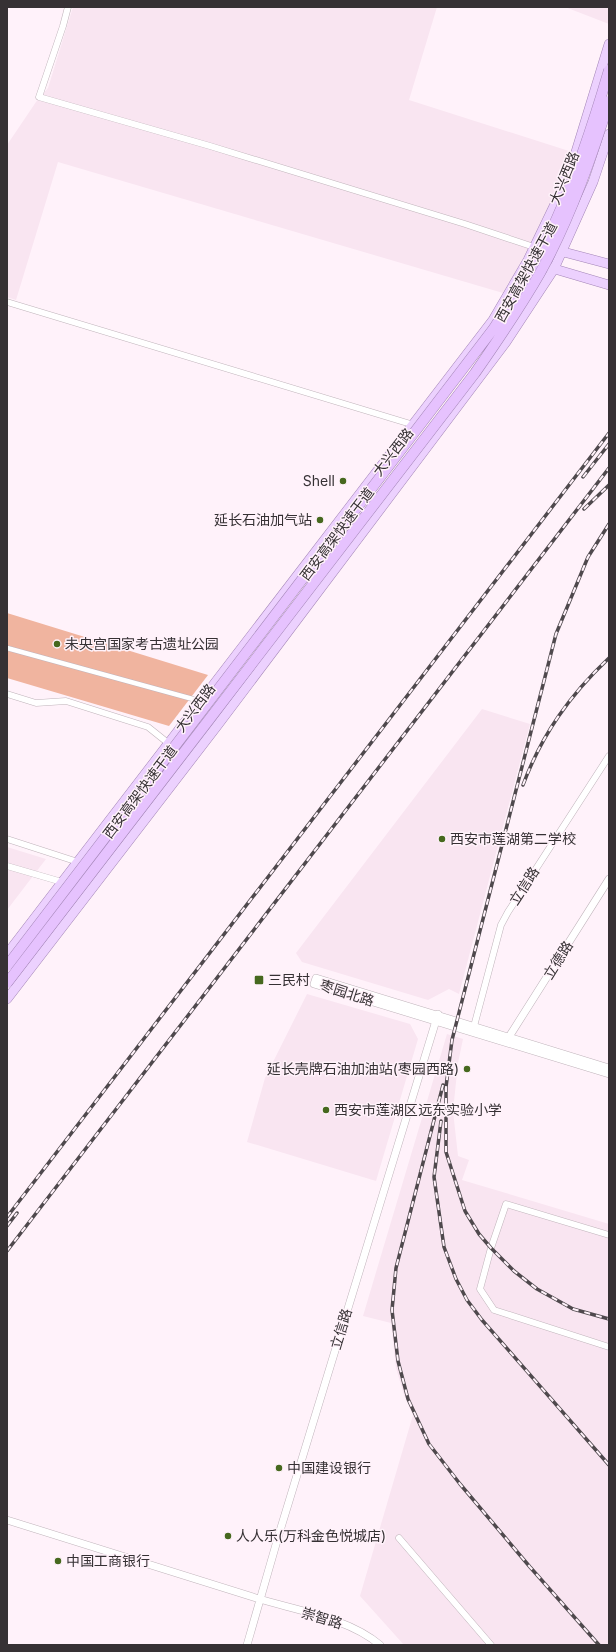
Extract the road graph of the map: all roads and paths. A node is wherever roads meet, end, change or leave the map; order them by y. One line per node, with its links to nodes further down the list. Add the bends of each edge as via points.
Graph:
1 (68, 7): 6 (street, via 39,97 210,146)
2 (609, 44): 6 (main road, 大兴西路, via 575,155)
3 (609, 70): 25 (highway, 西安高架快速干道, bridge, via 570,188 556,220 533,265 494,328)
4 (609, 101): 26 (highway, 西安高架快速干道, bridge, via 570,212 540,272 502,335)
5 (609, 134): 7 (main road, 大兴西路, via 592,182)
6 (534, 247): 7 (main road); 8 (main road, 大兴西路)
7 (562, 251): 9 (main road); 10 (main road, 大兴西路)
8 (528, 260): 10 (main road); 13 (main road, 大兴西路, via 493,320)
9 (609, 264)
10 (554, 269): 11 (main road); 27 (main road, 大兴西路, via 505,344)
11 (609, 285)
12 (7, 302): 13 (street)
13 (414, 425): 16 (main road, 大兴西路)
14 (7, 648): 16 (street)
15 (7, 694): 17 (street, via 36,703 66,702 148,727)
16 (200, 701): 17 (main road, 大兴西路)
17 (168, 743): 20 (main road, 大兴西路)
18 (609, 756): 29 (street, 立信路, via 500,925)
19 (7, 840): 20 (street)
20 (78, 862): 23 (main road, 大兴西路)
21 (7, 866): 23 (street)
22 (609, 879): 30 (street, 立德路)
23 (62, 882): 24 (main road, 大兴西路)
24 (7, 954)
25 (7, 966)
26 (7, 983)
27 (7, 999)
28 (437, 1018): 28 (street, 枣园北路, via 316,978 314,984); 29 (street, 枣园北路); 37 (street, 立信路)
29 (473, 1029): 30 (street, 枣园北路)
30 (508, 1039): 31 (street, 枣园北路); 32 (street, 枣园北路)
31 (609, 1068)
32 (609, 1074)
33 (609, 1235): 34 (street, via 506,1204 480,1289 494,1310)
34 (609, 1347)
35 (7, 1520): 37 (street, 崇智路)
36 (399, 1538): 40 (street)
37 (261, 1600): 38 (street, 立信路); 39 (street, 崇智路, via 339,1622 370,1636)
38 (247, 1645)
39 (380, 1645)
40 (491, 1645)

